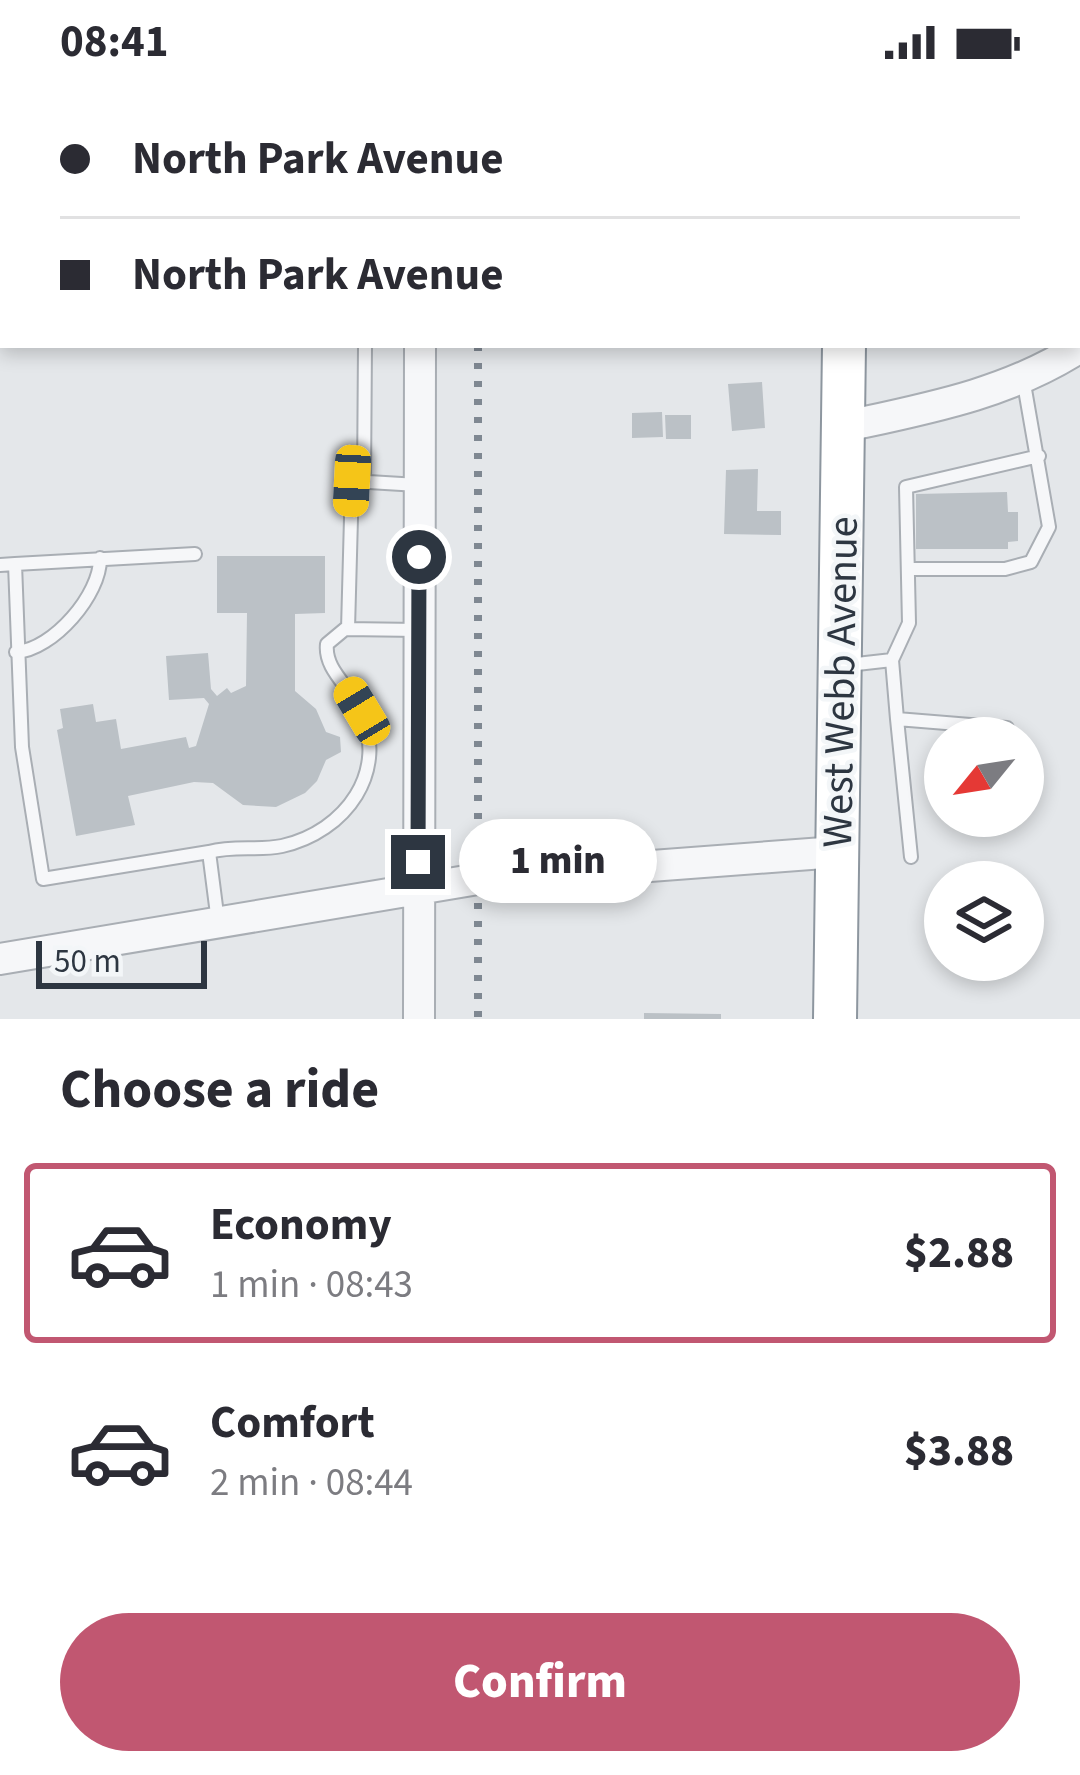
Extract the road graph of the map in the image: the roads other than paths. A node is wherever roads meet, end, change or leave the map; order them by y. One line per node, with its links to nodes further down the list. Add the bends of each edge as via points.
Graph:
1 (365, 348): 8 (lane)
2 (420, 348): 9 (street)
3 (844, 348): 6 (highway, West Webb Avenue)
4 (1076, 348): 5 (street)
5 (1024, 378): 6 (street); 7 (lane)
6 (842, 427): 19 (highway, West Webb Avenue)
7 (1039, 456): 14 (lane, via 905,488); 14 (lane, via 1049,527 1031,562)
8 (364, 482): 9 (lane); 15 (lane, via 352,481)
9 (420, 485): 16 (street)
10 (195, 554): 11 (lane)
11 (100, 558): 12 (lane); 17 (lane, via 94,590 38,646)
12 (15, 564): 13 (lane); 17 (lane)
13 (0, 565)
14 (908, 568): 18 (lane, via 909,623)
15 (348, 629): 16 (lane); 22 (lane, via 326,650 362,711 368,770 360,793 334,821 293,843)
16 (418, 630): 25 (street)
17 (16, 652): 22 (lane, via 43,879)
18 (892, 660): 19 (lane); 20 (lane)
19 (839, 665): 23 (highway, West Webb Avenue)
20 (897, 718): 21 (lane); 24 (lane)
21 (924, 720)
22 (209, 852): 26 (lane)
23 (837, 852): 25 (street); 29 (highway, West Webb Avenue)
24 (910, 857)
25 (419, 888): 26 (street); 28 (street)
26 (218, 923): 27 (street)
27 (0, 959)
28 (419, 1019)
29 (835, 1019)

